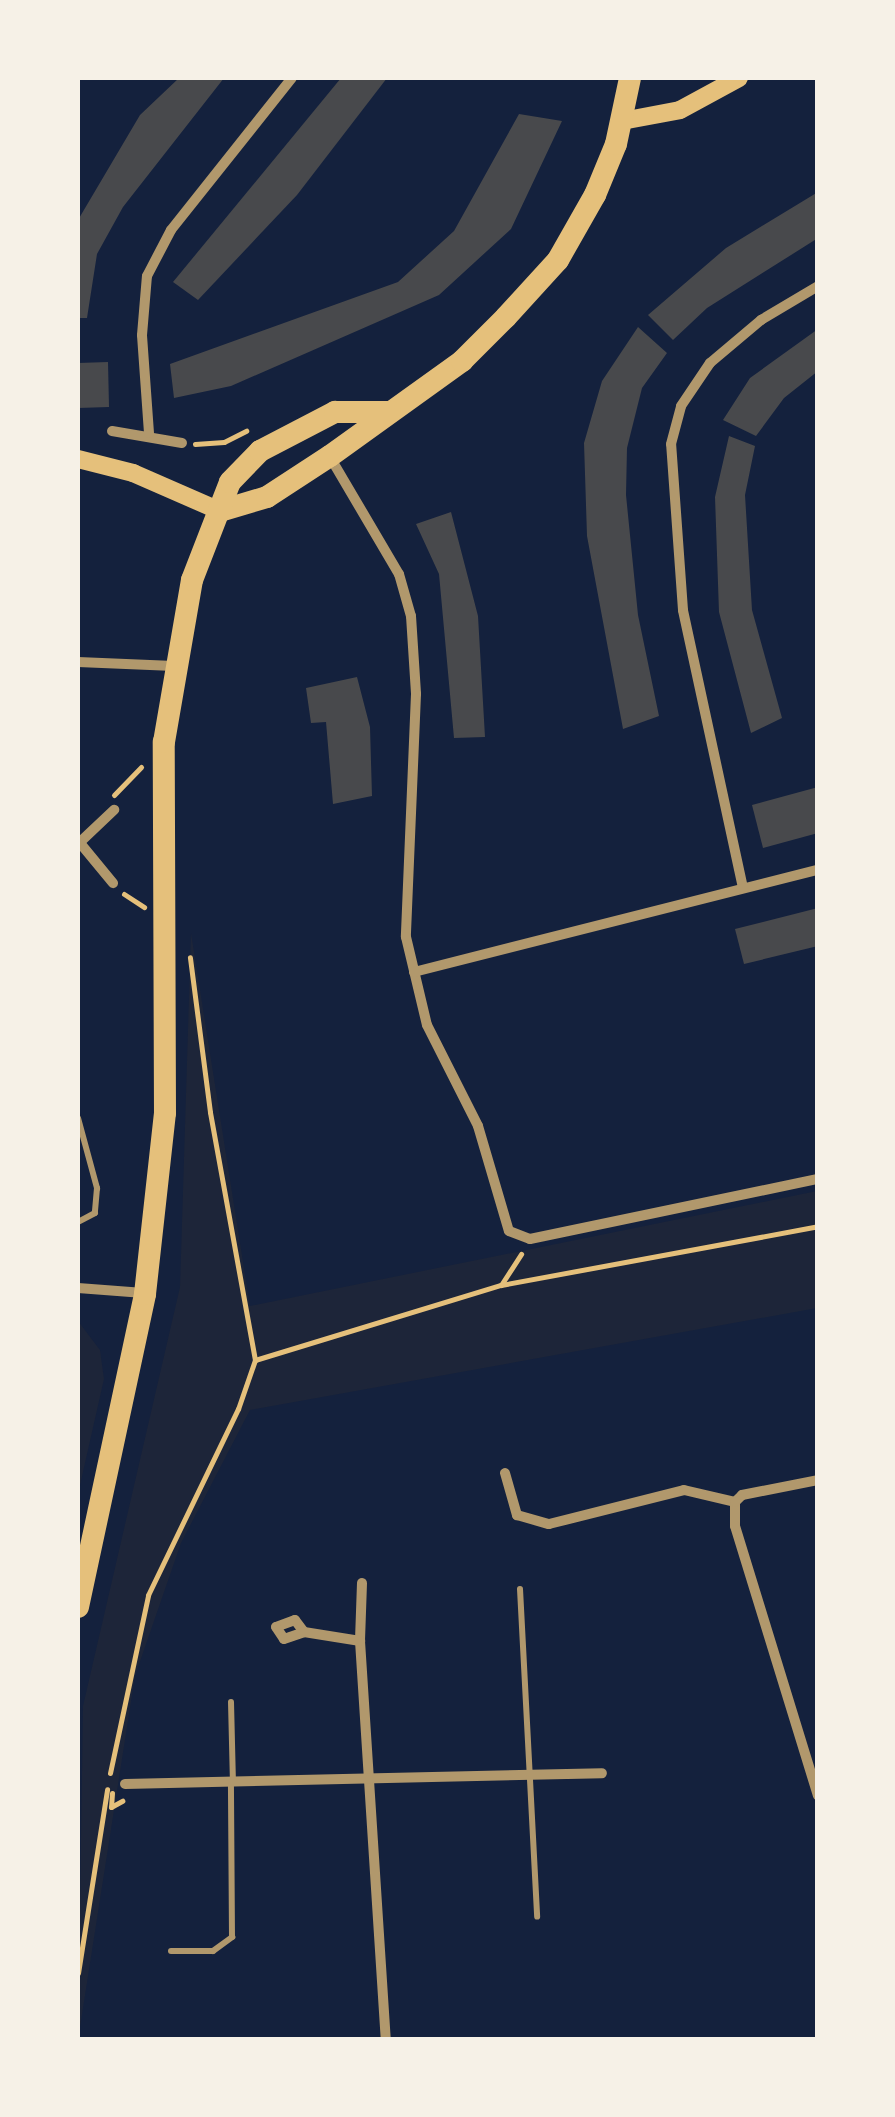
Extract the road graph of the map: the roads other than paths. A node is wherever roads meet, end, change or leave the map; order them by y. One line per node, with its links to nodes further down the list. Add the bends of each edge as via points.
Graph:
1 (292, 78): 8 (street, via 171,230 147,276 142,335)
2 (630, 78): 4 (highway)
3 (739, 78): 4 (main road, via 680,110)
4 (622, 122): 6 (highway, via 608,169 558,260 462,361)
5 (818, 286): 19 (street, via 761,320 710,363 681,406 671,444 683,610)
6 (390, 412): 10 (highway); 12 (highway, via 335,412 288,432 230,482)
7 (112, 432): 8 (street)
8 (150, 433): 9 (street)
9 (182, 443)
10 (330, 456): 12 (highway, via 267,496); 20 (street, via 398,574 414,639 403,904)
11 (78, 459): 12 (main road, via 133,473)
12 (220, 511): 14 (highway, via 192,580)
13 (78, 662): 14 (street)
14 (174, 666): 25 (highway, via 164,742 165,1113)
15 (111, 813): 16 (street)
16 (78, 843): 18 (street)
17 (818, 870): 19 (street)
18 (114, 883)
19 (743, 888): 20 (street)
20 (414, 972): 22 (street, via 428,1025 478,1126 504,1224 530,1238)
21 (78, 1118): 23 (lane, via 98,1188 94,1213)
22 (818, 1179)
23 (78, 1222)
24 (78, 1288): 25 (street)
25 (144, 1294): 31 (highway)
26 (506, 1474): 28 (street, via 518,1514 549,1524 684,1490)
27 (818, 1480): 28 (street)
28 (735, 1502): 36 (street, via 735,1526)
29 (362, 1583): 33 (street)
30 (520, 1589): 37 (lane)
31 (78, 1607)
32 (304, 1632): 33 (street)
33 (360, 1641): 39 (street)
34 (231, 1702): 38 (lane)
35 (602, 1774): 37 (street)
36 (814, 1774): 41 (street)
37 (531, 1776): 39 (street); 42 (lane)
38 (232, 1783): 39 (street); 40 (street); 43 (lane, via 232,1937 213,1951)
39 (367, 1783): 44 (street)
40 (124, 1784)
41 (818, 1796)
42 (537, 1916)
43 (170, 1951)
44 (386, 2040)

